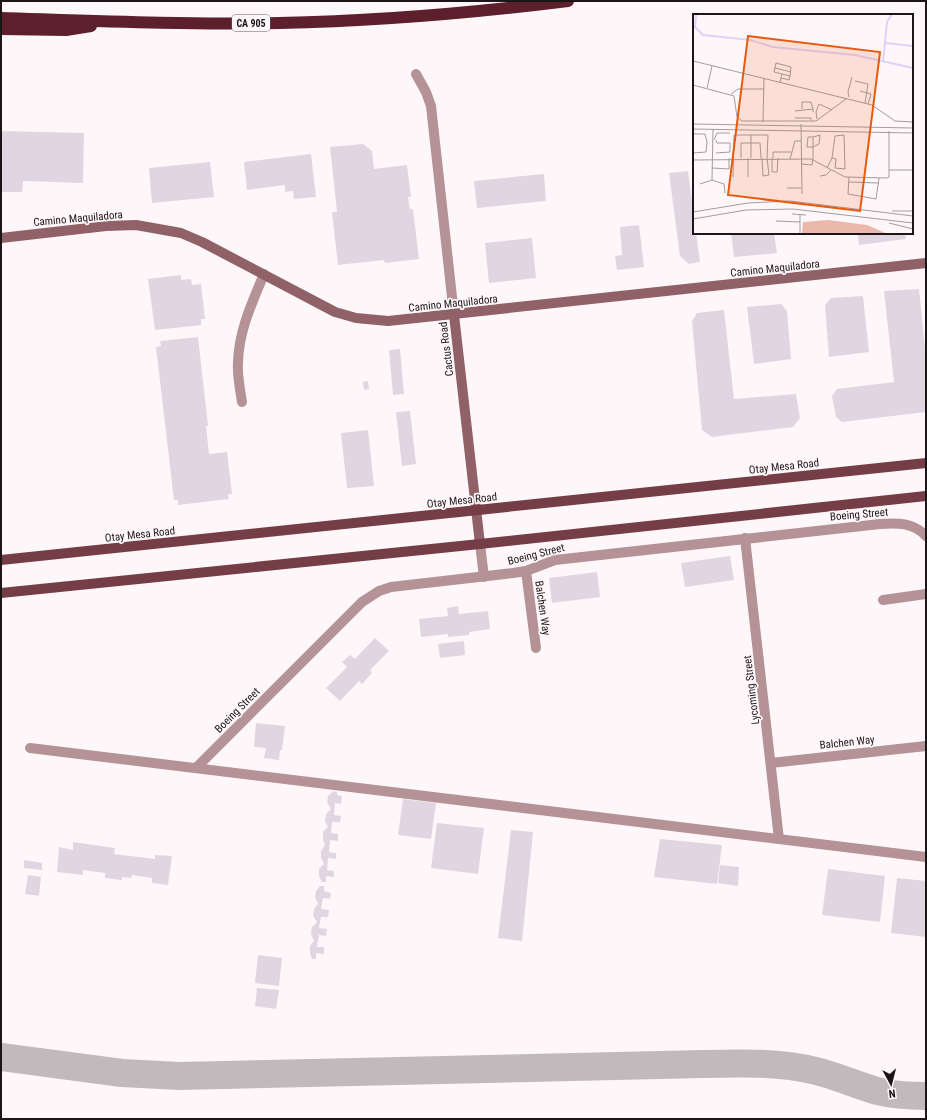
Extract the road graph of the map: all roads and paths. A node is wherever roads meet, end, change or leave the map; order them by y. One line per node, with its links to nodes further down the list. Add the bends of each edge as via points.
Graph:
1 (568, 1): 3 (highway, CA 905, via 379,19 279,23)
2 (1, 18): 3 (highway, CA 905)
3 (122, 22): 4 (highway, via 66,30)
4 (1, 29)
5 (416, 74): 9 (street, Cactus Road, via 431,106)
6 (1, 238): 8 (street, Camino Maquiladora, via 136,225 180,233)
7 (926, 263): 9 (street, Camino Maquiladora)
8 (264, 274): 9 (street, Camino Maquiladora, via 335,312 356,318 388,321); 10 (street, via 242,332 238,363)
9 (454, 315): 13 (street, Cactus Road)
10 (242, 402)
11 (926, 463): 13 (main road, Otay Mesa Road)
12 (926, 496): 16 (main road)
13 (477, 510): 16 (street, Cactus Road); 17 (main road, Otay Mesa Road)
14 (926, 536): 15 (street, Boeing Street, via 916,527 898,523)
15 (745, 538): 18 (street, Boeing Street, via 555,560); 26 (street, Lycoming Street)
16 (480, 544): 19 (street, Cactus Road); 20 (main road)
17 (1, 560)
18 (526, 571): 19 (street, Boeing Street); 23 (street, Balchen Way)
19 (484, 577): 27 (street, Boeing Street, via 391,587 371,595)
20 (1, 593)
21 (926, 594): 22 (street)
22 (883, 600)
23 (536, 648)
24 (926, 746): 26 (street, Balchen Way)
25 (30, 748): 27 (street)
26 (771, 763): 28 (street, Lycoming Street)
27 (196, 768): 28 (street)
28 (779, 839): 29 (street)
29 (926, 857)

